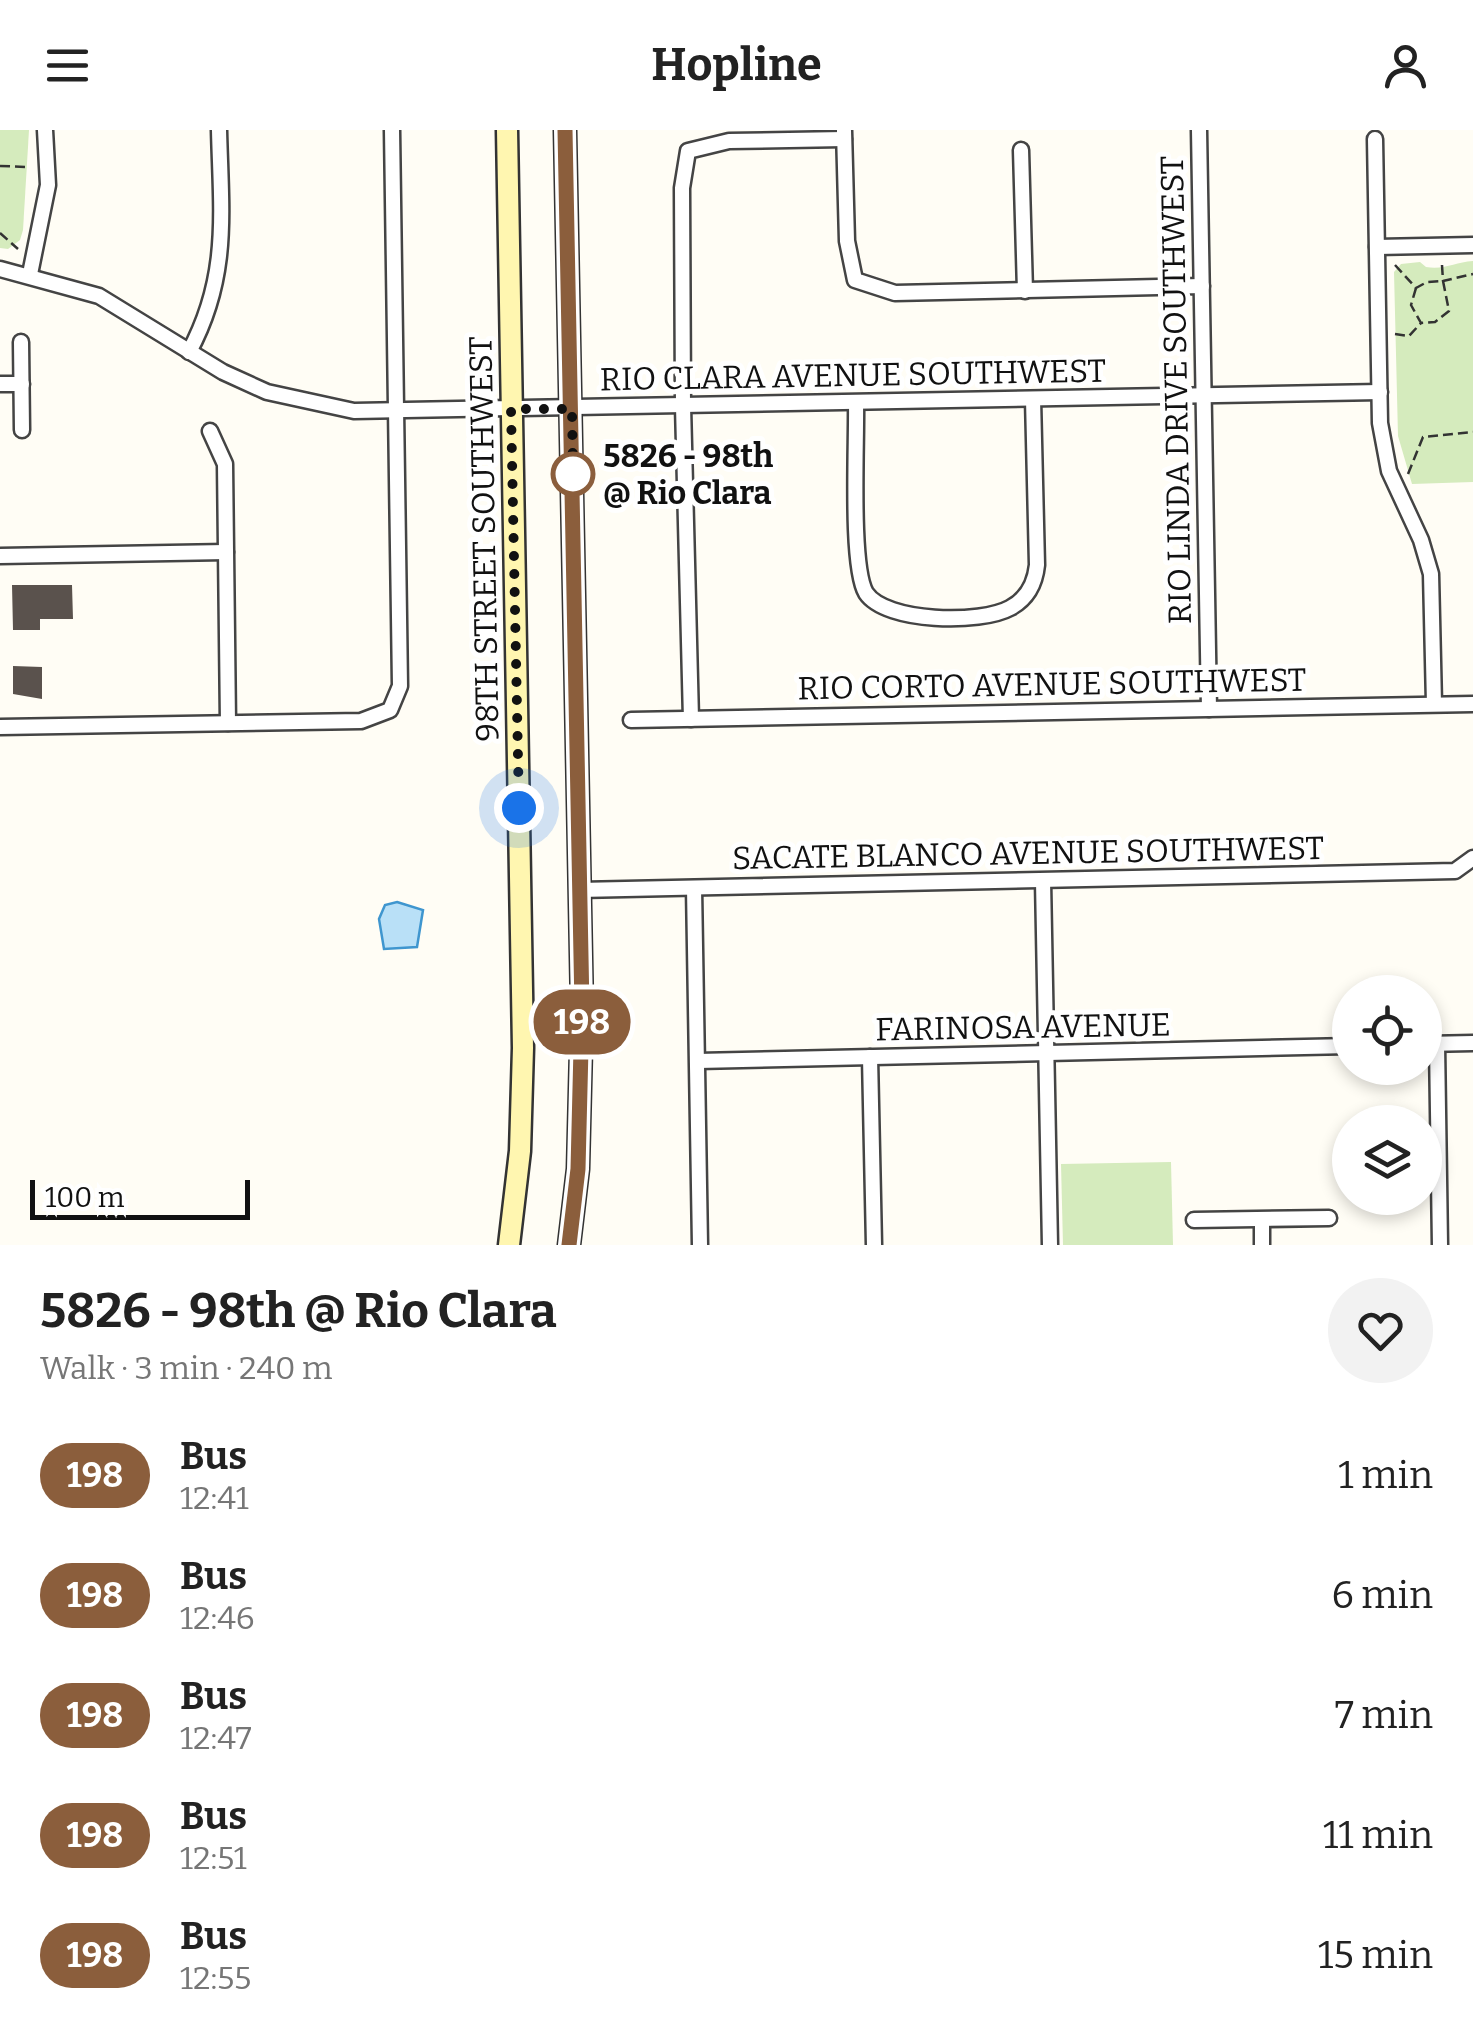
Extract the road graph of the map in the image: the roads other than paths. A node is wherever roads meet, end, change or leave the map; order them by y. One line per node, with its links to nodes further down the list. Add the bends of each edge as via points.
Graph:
1 (45, 130): 13 (street, via 48,184)
2 (219, 130): 17 (street, via 221,264 207,318)
3 (392, 130): 27 (street)
4 (507, 130): 25 (main road, 98TH STREET SOUTHWEST)
5 (565, 130): 26 (main road)
6 (1199, 130): 14 (street, RIO LINDA DRIVE SOUTHWEST)
7 (844, 135): 15 (street, via 854,280 895,293); 24 (street, via 729,141 688,152 682,188)
8 (1376, 140): 11 (street)
9 (1021, 150): 15 (street)
10 (1473, 244): 11 (street)
11 (1377, 247): 20 (street)
12 (0, 269): 13 (street, RIO CLARA AVENUE SOUTHWEST)
13 (30, 274): 17 (street, RIO CLARA AVENUE SOUTHWEST, via 134,314)
14 (1202, 286): 15 (street); 21 (street, RIO LINDA DRIVE SOUTHWEST)
15 (1025, 291)
16 (22, 342): 19 (street)
17 (189, 352): 27 (street, RIO CLARA AVENUE SOUTHWEST, via 267,392 310,404)
18 (0, 384): 19 (street)
19 (22, 384): 28 (street)
20 (1380, 392): 21 (street, RIO CLARA AVENUE SOUTHWEST); 32 (street, via 1390,471 1431,574)
21 (1203, 396): 22 (street, RIO CLARA AVENUE SOUTHWEST); 34 (street, RIO LINDA DRIVE SOUTHWEST)
22 (1033, 399): 23 (street, RIO CLARA AVENUE SOUTHWEST); 23 (street, via 1036,578 1008,610 949,615 895,614 865,590)
23 (856, 403): 24 (street, RIO CLARA AVENUE SOUTHWEST)
24 (683, 406): 26 (street, RIO CLARA AVENUE SOUTHWEST); 35 (street)
25 (511, 409): 26 (street, RIO CLARA AVENUE SOUTHWEST); 27 (street, RIO CLARA AVENUE SOUTHWEST); 53 (main road, 98TH STREET SOUTHWEST, via 523,1048)
26 (572, 409): 42 (main road)
27 (397, 411): 37 (street, via 400,686 390,710 361,721)
28 (22, 430)
29 (210, 431): 30 (street, via 225,464)
30 (226, 552): 31 (street); 37 (street)
31 (0, 556)
32 (1434, 704): 33 (street, RIO CORTO AVENUE SOUTHWEST); 34 (street, RIO CORTO AVENUE SOUTHWEST)
33 (1473, 704)
34 (1210, 709): 35 (street, RIO CORTO AVENUE SOUTHWEST)
35 (690, 719): 36 (street, RIO CORTO AVENUE SOUTHWEST)
36 (632, 720)
37 (228, 722): 38 (street)
38 (0, 727)
39 (1473, 858): 40 (street, SACATE BLANCO AVENUE SOUTHWEST, via 1455,872)
40 (1043, 881): 41 (street, SACATE BLANCO AVENUE SOUTHWEST); 46 (street)
41 (694, 888): 42 (street, SACATE BLANCO AVENUE SOUTHWEST); 48 (street)
42 (579, 890): 54 (main road, via 579,1152)
43 (1473, 1043): 44 (street)
44 (1442, 1044)
45 (1332, 1046): 46 (street, FARINOSA AVENUE)
46 (1046, 1054): 47 (street, FARINOSA AVENUE); 57 (street)
47 (870, 1057): 48 (street, FARINOSA AVENUE); 56 (street)
48 (698, 1060): 55 (street)
49 (1433, 1085): 59 (street)
50 (1330, 1218): 52 (street)
51 (1194, 1220): 52 (street)
52 (1262, 1220): 58 (street)
53 (509, 1245)
54 (569, 1245)
55 (700, 1245)
56 (874, 1245)
57 (1050, 1245)
58 (1262, 1245)
59 (1440, 1245)

